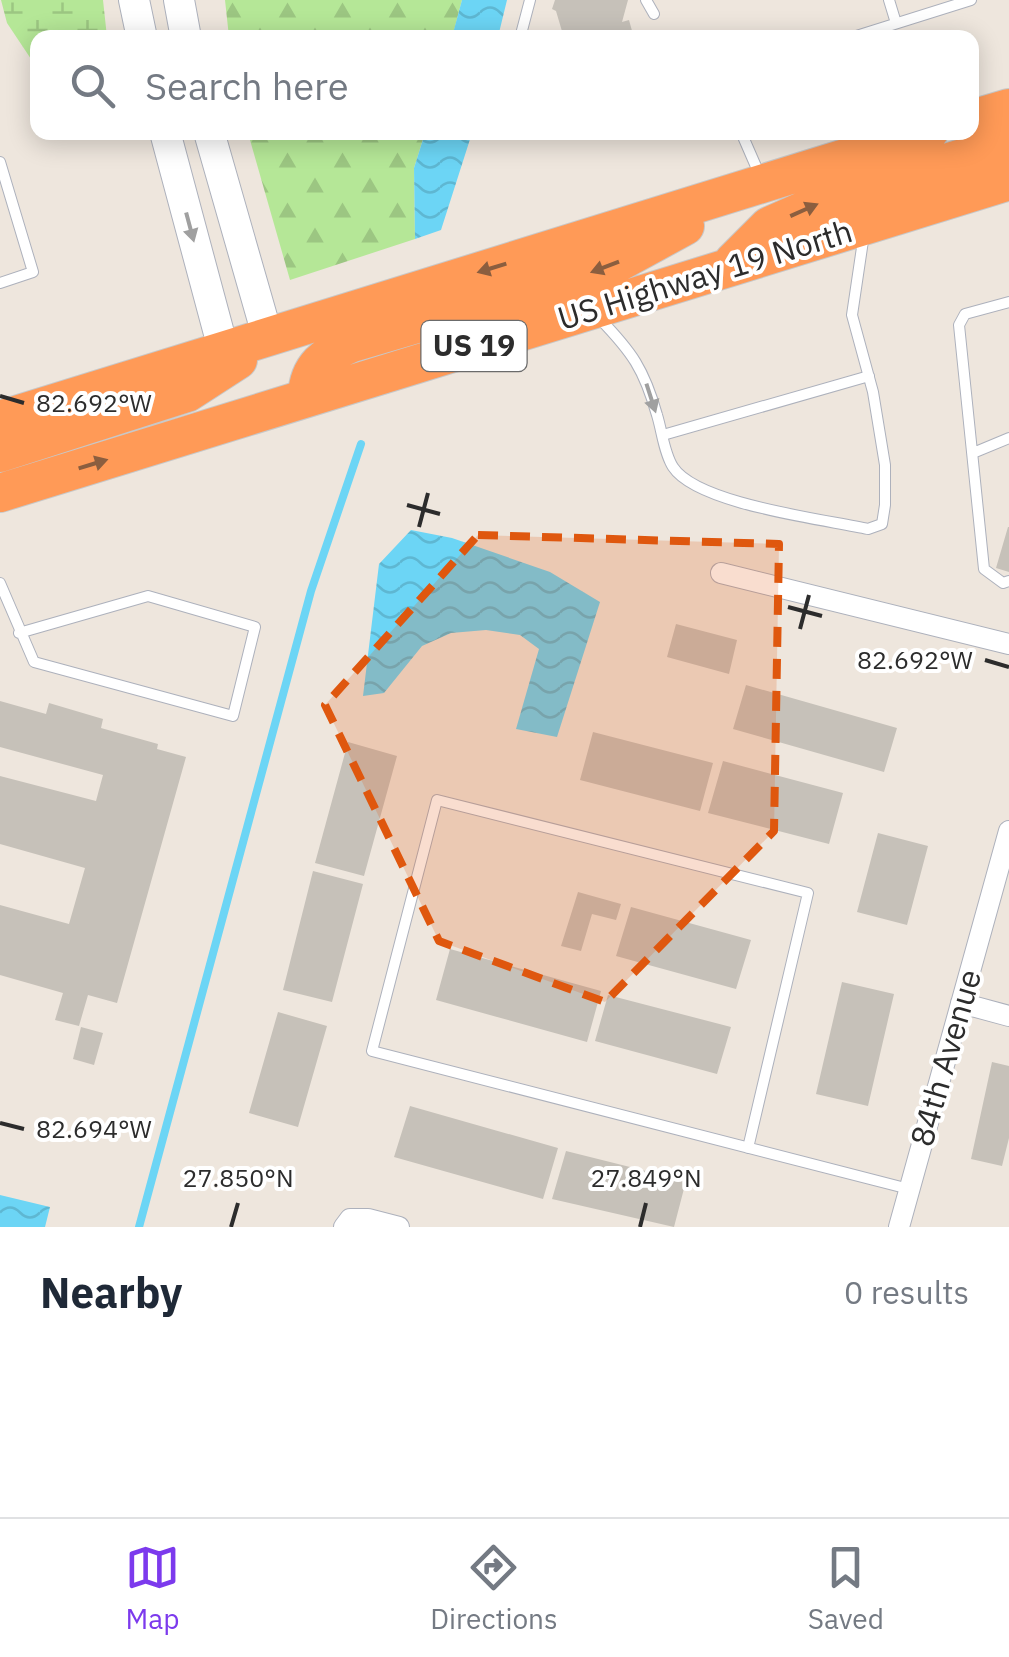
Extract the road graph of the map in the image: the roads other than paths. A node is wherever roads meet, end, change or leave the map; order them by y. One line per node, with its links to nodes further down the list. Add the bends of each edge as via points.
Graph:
1 (134, 0): 9 (street)
2 (180, 0): 10 (street)
3 (530, 0): 11 (lane)
4 (646, 0): 7 (lane)
5 (889, 0): 8 (lane)
6 (971, 0): 8 (lane)
7 (654, 14)
8 (896, 23): 12 (lane)
9 (140, 30)
10 (185, 30)
11 (522, 30)
12 (875, 30)
13 (1009, 108): 14 (highway)
14 (979, 118)
15 (167, 140): 29 (street, one-way to 29)
16 (211, 140): 28 (street)
17 (744, 140): 22 (lane)
18 (904, 140): 22 (highway, US 19)
19 (1009, 144): 24 (highway, one-way to 19, via 769,226 802,210)
20 (0, 162): 25 (lane, via 33,272)
21 (1009, 181): 23 (highway, US Highway 19 North / US 19)
22 (758, 186): 28 (highway, US 19, one-way to 28); 31 (highway, one-way to 31, via 610,267 327,354 311,374)
23 (866, 225): 24 (highway, US Highway 19 North / US 19); 30 (lane, via 852,315)
24 (728, 268): 27 (highway, US Highway 19 North / US 19)
25 (0, 283)
26 (1009, 302): 36 (lane, via 965,314 958,325)
27 (591, 310): 31 (highway, US Highway 19 North / US 19); 33 (lane, one-way to 33, via 632,353)
28 (268, 338): 29 (highway, US 19); 35 (highway, via 188,393)
29 (224, 352): 32 (highway, US 19)
30 (869, 376): 33 (lane); 33 (lane, via 885,464 885,505 882,524 868,529 712,495 672,465)
31 (307, 397): 37 (highway, US Highway 19 North / US 19, one-way to 31)
32 (0, 420)
33 (662, 435)
34 (1009, 438): 36 (lane)
35 (0, 453)
36 (973, 453): 39 (lane, via 984,569 1003,584)
37 (0, 492)
38 (721, 573): 42 (street)
39 (1009, 580)
40 (0, 583): 41 (lane)
41 (19, 633): 41 (lane, via 148,596 255,627 233,716 34,662)
42 (1009, 644)
43 (1009, 831): 44 (street, 84th Avenue)
44 (962, 1004): 45 (street); 47 (street, 84th Avenue)
45 (1009, 1016)
46 (748, 1148): 46 (lane, via 372,1051 436,800 808,893); 47 (lane)
47 (910, 1189): 50 (street, 84th Avenue)
48 (347, 1223): 49 (street, via 368,1219)
49 (399, 1227)
50 (899, 1227)

